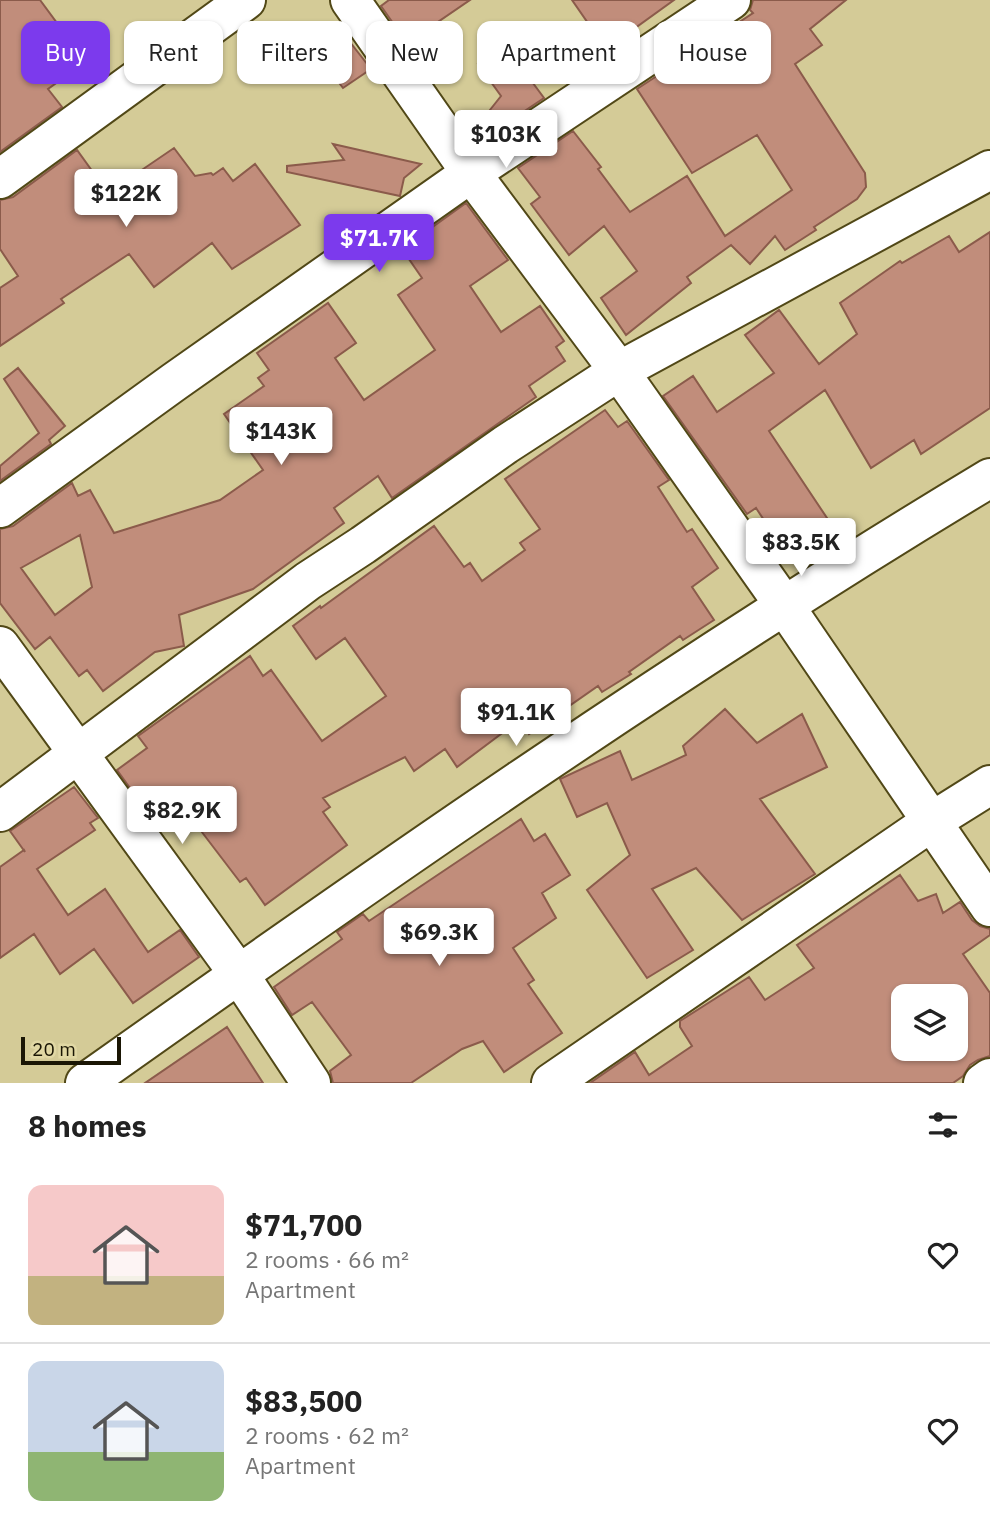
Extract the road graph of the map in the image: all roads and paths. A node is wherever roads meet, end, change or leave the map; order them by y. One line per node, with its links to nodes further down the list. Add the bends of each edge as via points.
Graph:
1 (246, 0): 6 (street)
2 (350, 0): 5 (street)
3 (731, 0): 5 (street)
4 (990, 170): 7 (street)
5 (471, 173): 7 (street); 9 (street)
6 (0, 179)
7 (619, 371): 10 (street); 12 (street, via 308,581)
8 (990, 478): 10 (street)
9 (0, 508)
10 (784, 605): 15 (street); 17 (street)
11 (0, 646): 12 (street)
12 (79, 755): 14 (street); 17 (street)
13 (990, 785): 15 (street)
14 (0, 812)
15 (931, 822): 16 (street); 21 (street)
16 (990, 907)
17 (238, 973): 19 (street); 20 (street)
18 (990, 1078): 22 (street)
19 (85, 1083)
20 (311, 1083)
21 (551, 1083)
22 (983, 1083)

